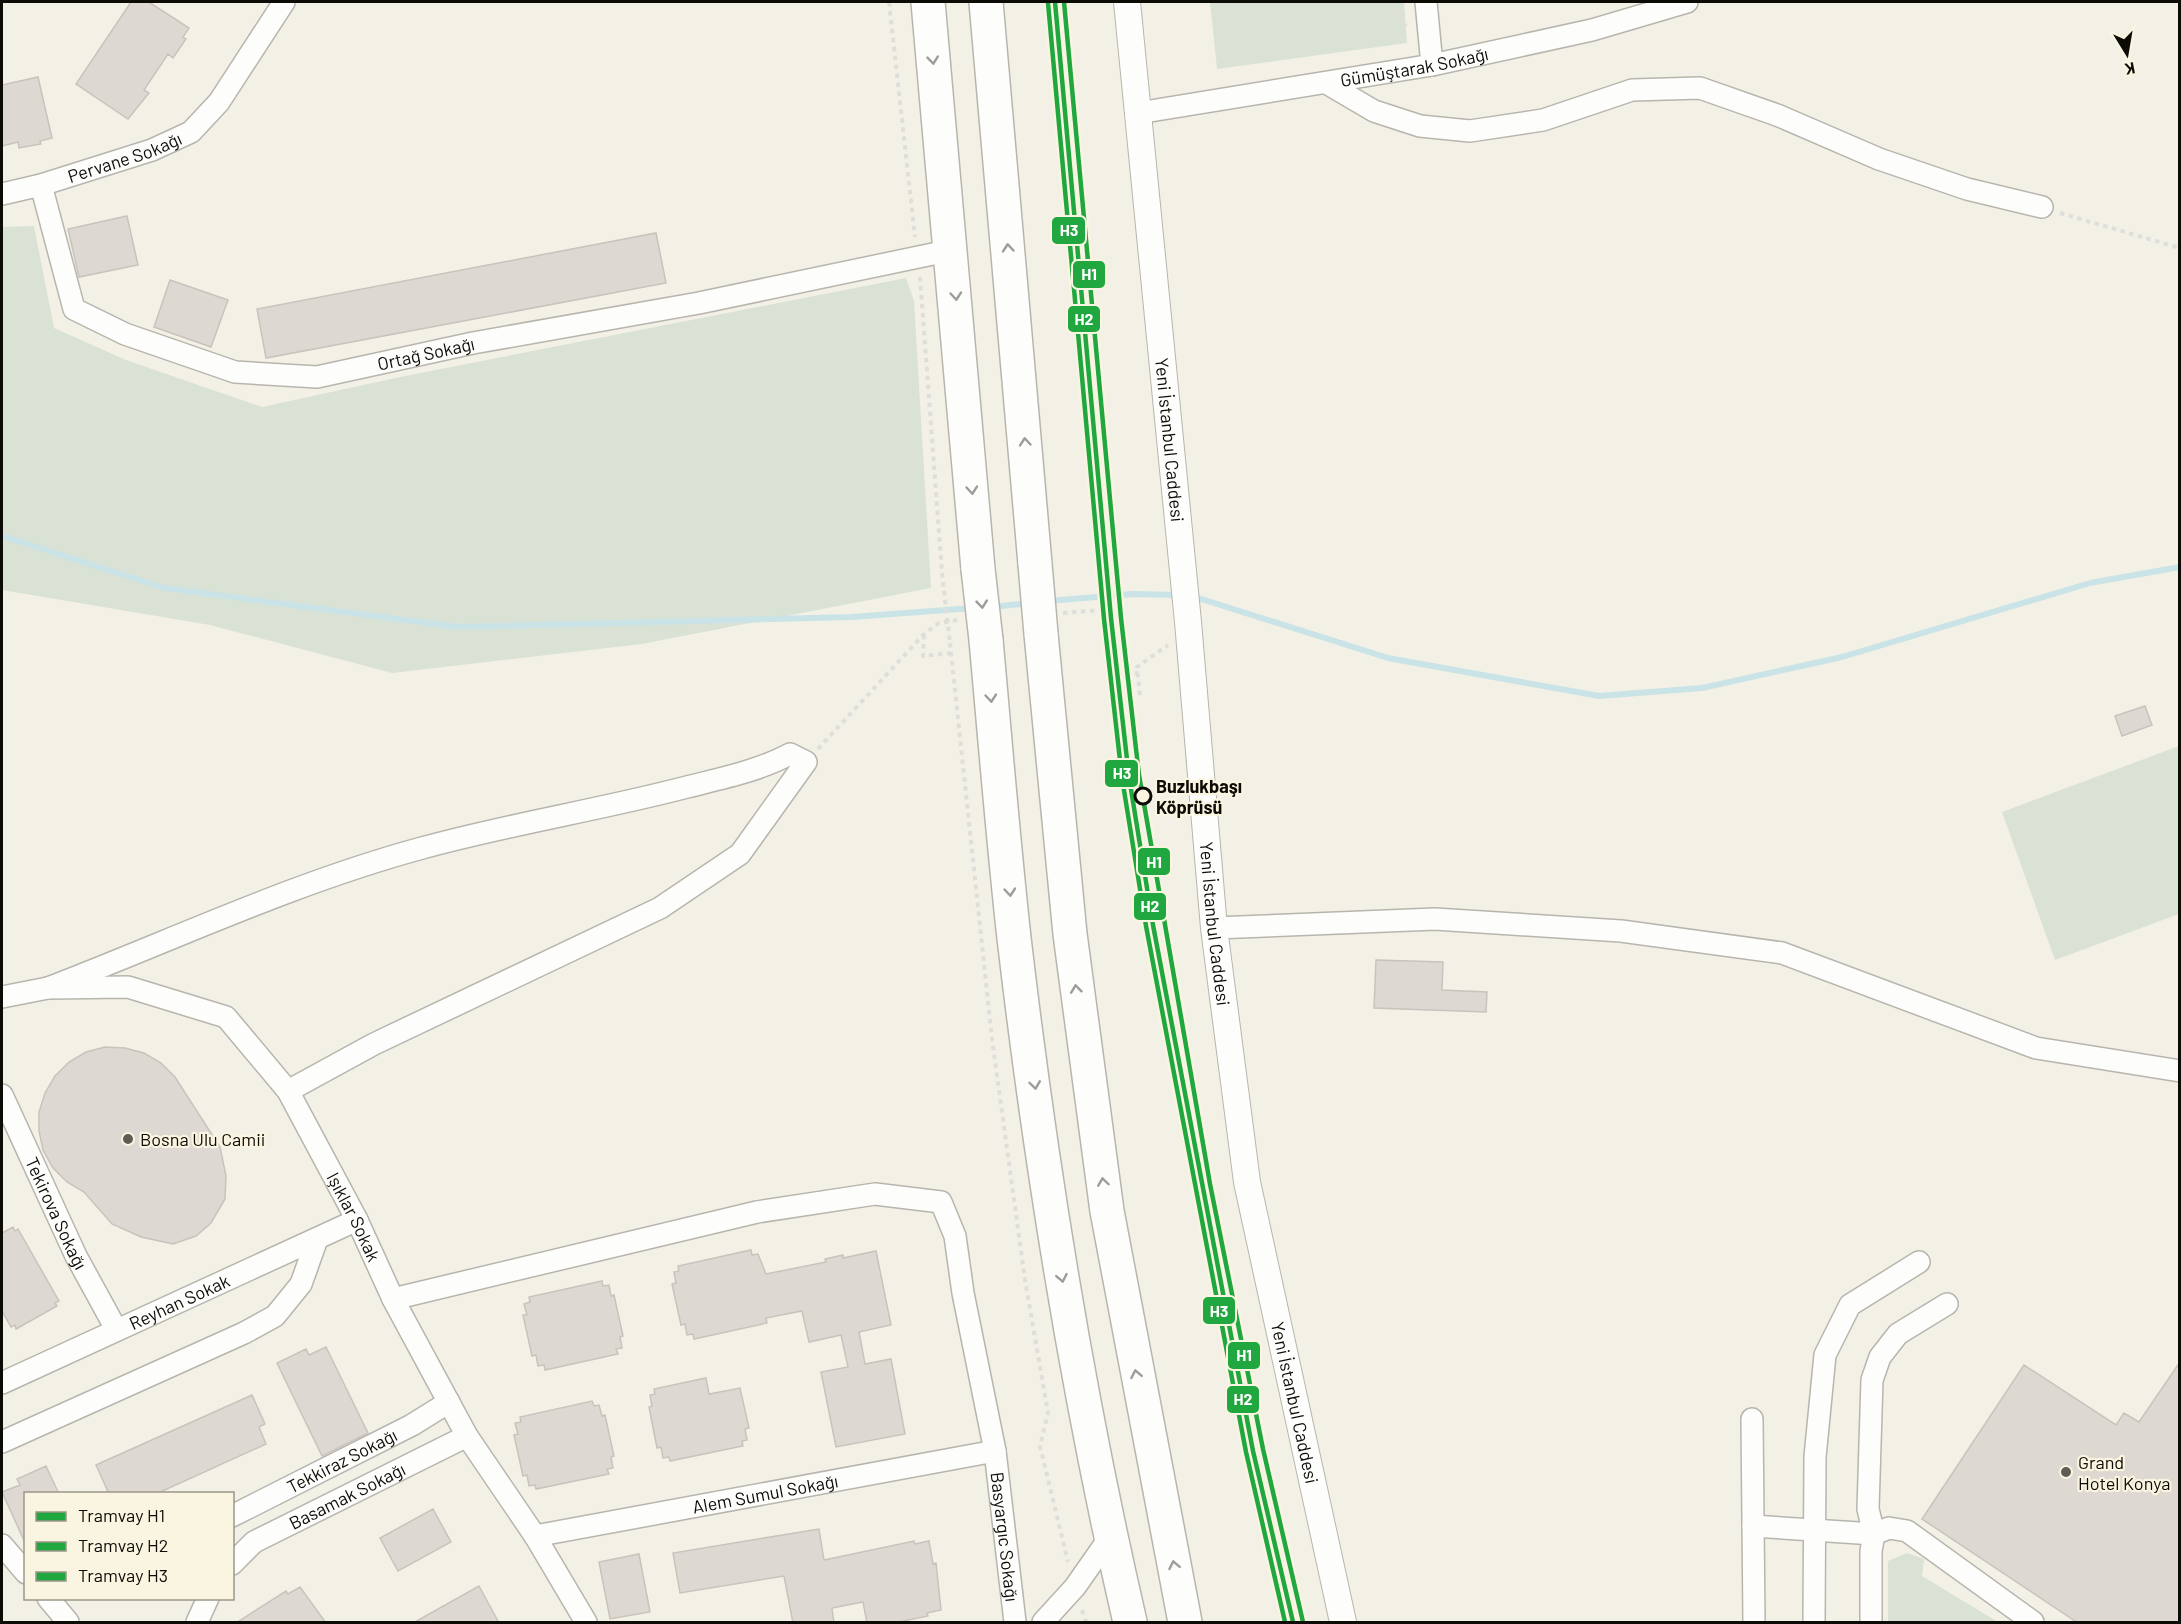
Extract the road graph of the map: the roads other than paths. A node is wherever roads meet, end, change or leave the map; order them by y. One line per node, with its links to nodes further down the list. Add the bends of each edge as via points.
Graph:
1 (285, 2): 11 (street, Pervane Sokağı, via 219,102 190,132 152,150)
2 (928, 2): 14 (highway, one-way to 14)
3 (986, 2): 50 (highway, one-way to 3, bridge, via 1107,1211 1070,934 1050,624 1035,564)
4 (1126, 2): 10 (street, Yeni İstanbul Caddesi)
5 (1426, 2): 8 (street)
6 (1687, 2): 7 (street, Gümüştarak Sokağı)
7 (1656, 7): 8 (street, Gümüştarak Sokağı, via 1592,30)
8 (1432, 64): 9 (street, Gümüştarak Sokağı)
9 (1328, 84): 10 (street, Gümüştarak Sokağı); 13 (street, via 1374,111 1411,123 1470,131 1543,120 1632,90 1700,88 1777,115 1890,163 1967,189)
10 (1138, 113): 15 (street, Yeni İstanbul Caddesi)
11 (41, 185): 12 (street); 14 (street, Ortağ Sokağı, via 74,309 125,334 235,372 317,377)
12 (2, 194)
13 (2042, 207)
14 (952, 250): 38 (highway, one-way to 38, bridge, via 978,569 976,630 1057,1252)
15 (1214, 928): 18 (street, via 1436,919 1621,931 1782,953 2036,1048); 51 (street, Yeni İstanbul Caddesi, via 1247,1182)
16 (48, 988): 17 (street, Işıklar Sokak); 19 (street, Işıklar Sokak, via 128,987 226,1017); 19 (street, via 167,942 238,909 373,861 673,791 766,766 790,754 806,762 740,854 660,908 374,1044)
17 (2, 997)
18 (2180, 1071)
19 (288, 1091): 21 (street, Işıklar Sokak)
20 (2, 1095): 26 (street, Tekirova Sokağı, via 76,1256)
21 (357, 1220): 22 (street, Reyhan Sokak); 24 (street, Işıklar Sokak)
22 (317, 1239): 26 (street, Reyhan Sokak); 31 (street, via 301,1284 275,1316)
23 (1919, 1262): 35 (street, via 1850,1305 1825,1354 1815,1457)
24 (393, 1299): 28 (street, Işıklar Sokak); 32 (street, Basyargıc Sokağı, via 757,1212 875,1194 941,1202 955,1236)
25 (1947, 1304): 36 (street, via 1898,1334 1880,1357 1872,1380 1868,1509)
26 (116, 1329): 27 (street, Reyhan Sokak)
27 (2, 1383)
28 (449, 1402): 30 (street, Işıklar Sokak); 33 (street, Tekkiraz Sokağı, via 412,1425)
29 (1752, 1419): 34 (street)
30 (467, 1436): 37 (street, Işıklar Sokak); 40 (street, Basamak Sokağı, via 254,1542)
31 (2, 1442)
32 (995, 1452): 37 (street, Alem Sumul Sokağı); 47 (street, Basyargıc Sokağı)
33 (234, 1515)
34 (1753, 1526): 35 (street); 52 (street)
35 (1815, 1530): 36 (street); 53 (street)
36 (1874, 1534): 54 (street); 55 (street, via 1889,1528 1907,1531)
37 (535, 1536): 46 (street, Işıklar Sokak)
38 (1110, 1537): 48 (street, via 1075,1587); 49 (highway)
39 (2, 1545): 41 (street)
40 (234, 1562)
41 (24, 1571)
42 (208, 1600): 45 (street)
43 (57, 1601): 44 (street)
44 (68, 1623)
45 (197, 1623)
46 (586, 1623)
47 (1015, 1623)
48 (1043, 1623)
49 (1130, 1623)
50 (1185, 1623)
51 (1343, 1623)
52 (1754, 1623)
53 (1814, 1623)
54 (1871, 1623)
55 (2034, 1623)

